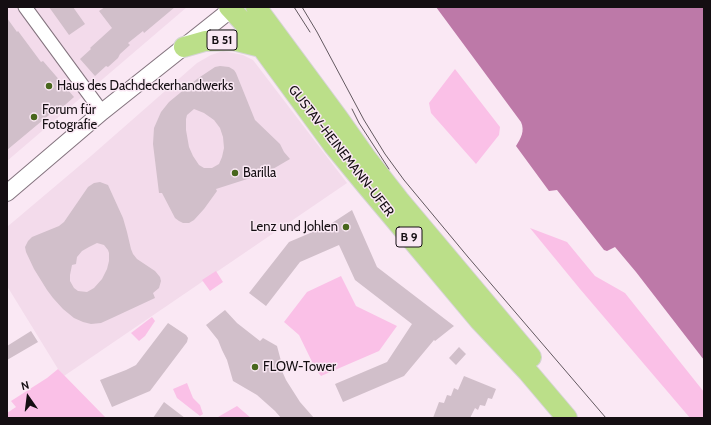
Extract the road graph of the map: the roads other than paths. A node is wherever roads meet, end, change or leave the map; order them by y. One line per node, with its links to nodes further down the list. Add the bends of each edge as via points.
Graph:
1 (25, 7): 6 (street)
2 (256, 7): 9 (main road, GUSTAV-HEINEMANN-UFER / B 9, via 399,200)
3 (231, 8): 4 (street); 5 (main road, GUSTAV-HEINEMANN-UFER / B 9)
4 (184, 47): 5 (main road, B 51, via 205,41 233,40); 6 (street)
5 (261, 47): 8 (main road, GUSTAV-HEINEMANN-UFER / B 9, via 366,185 480,321)
6 (102, 112): 7 (street)
7 (7, 193)
8 (567, 418)
9 (583, 418)

